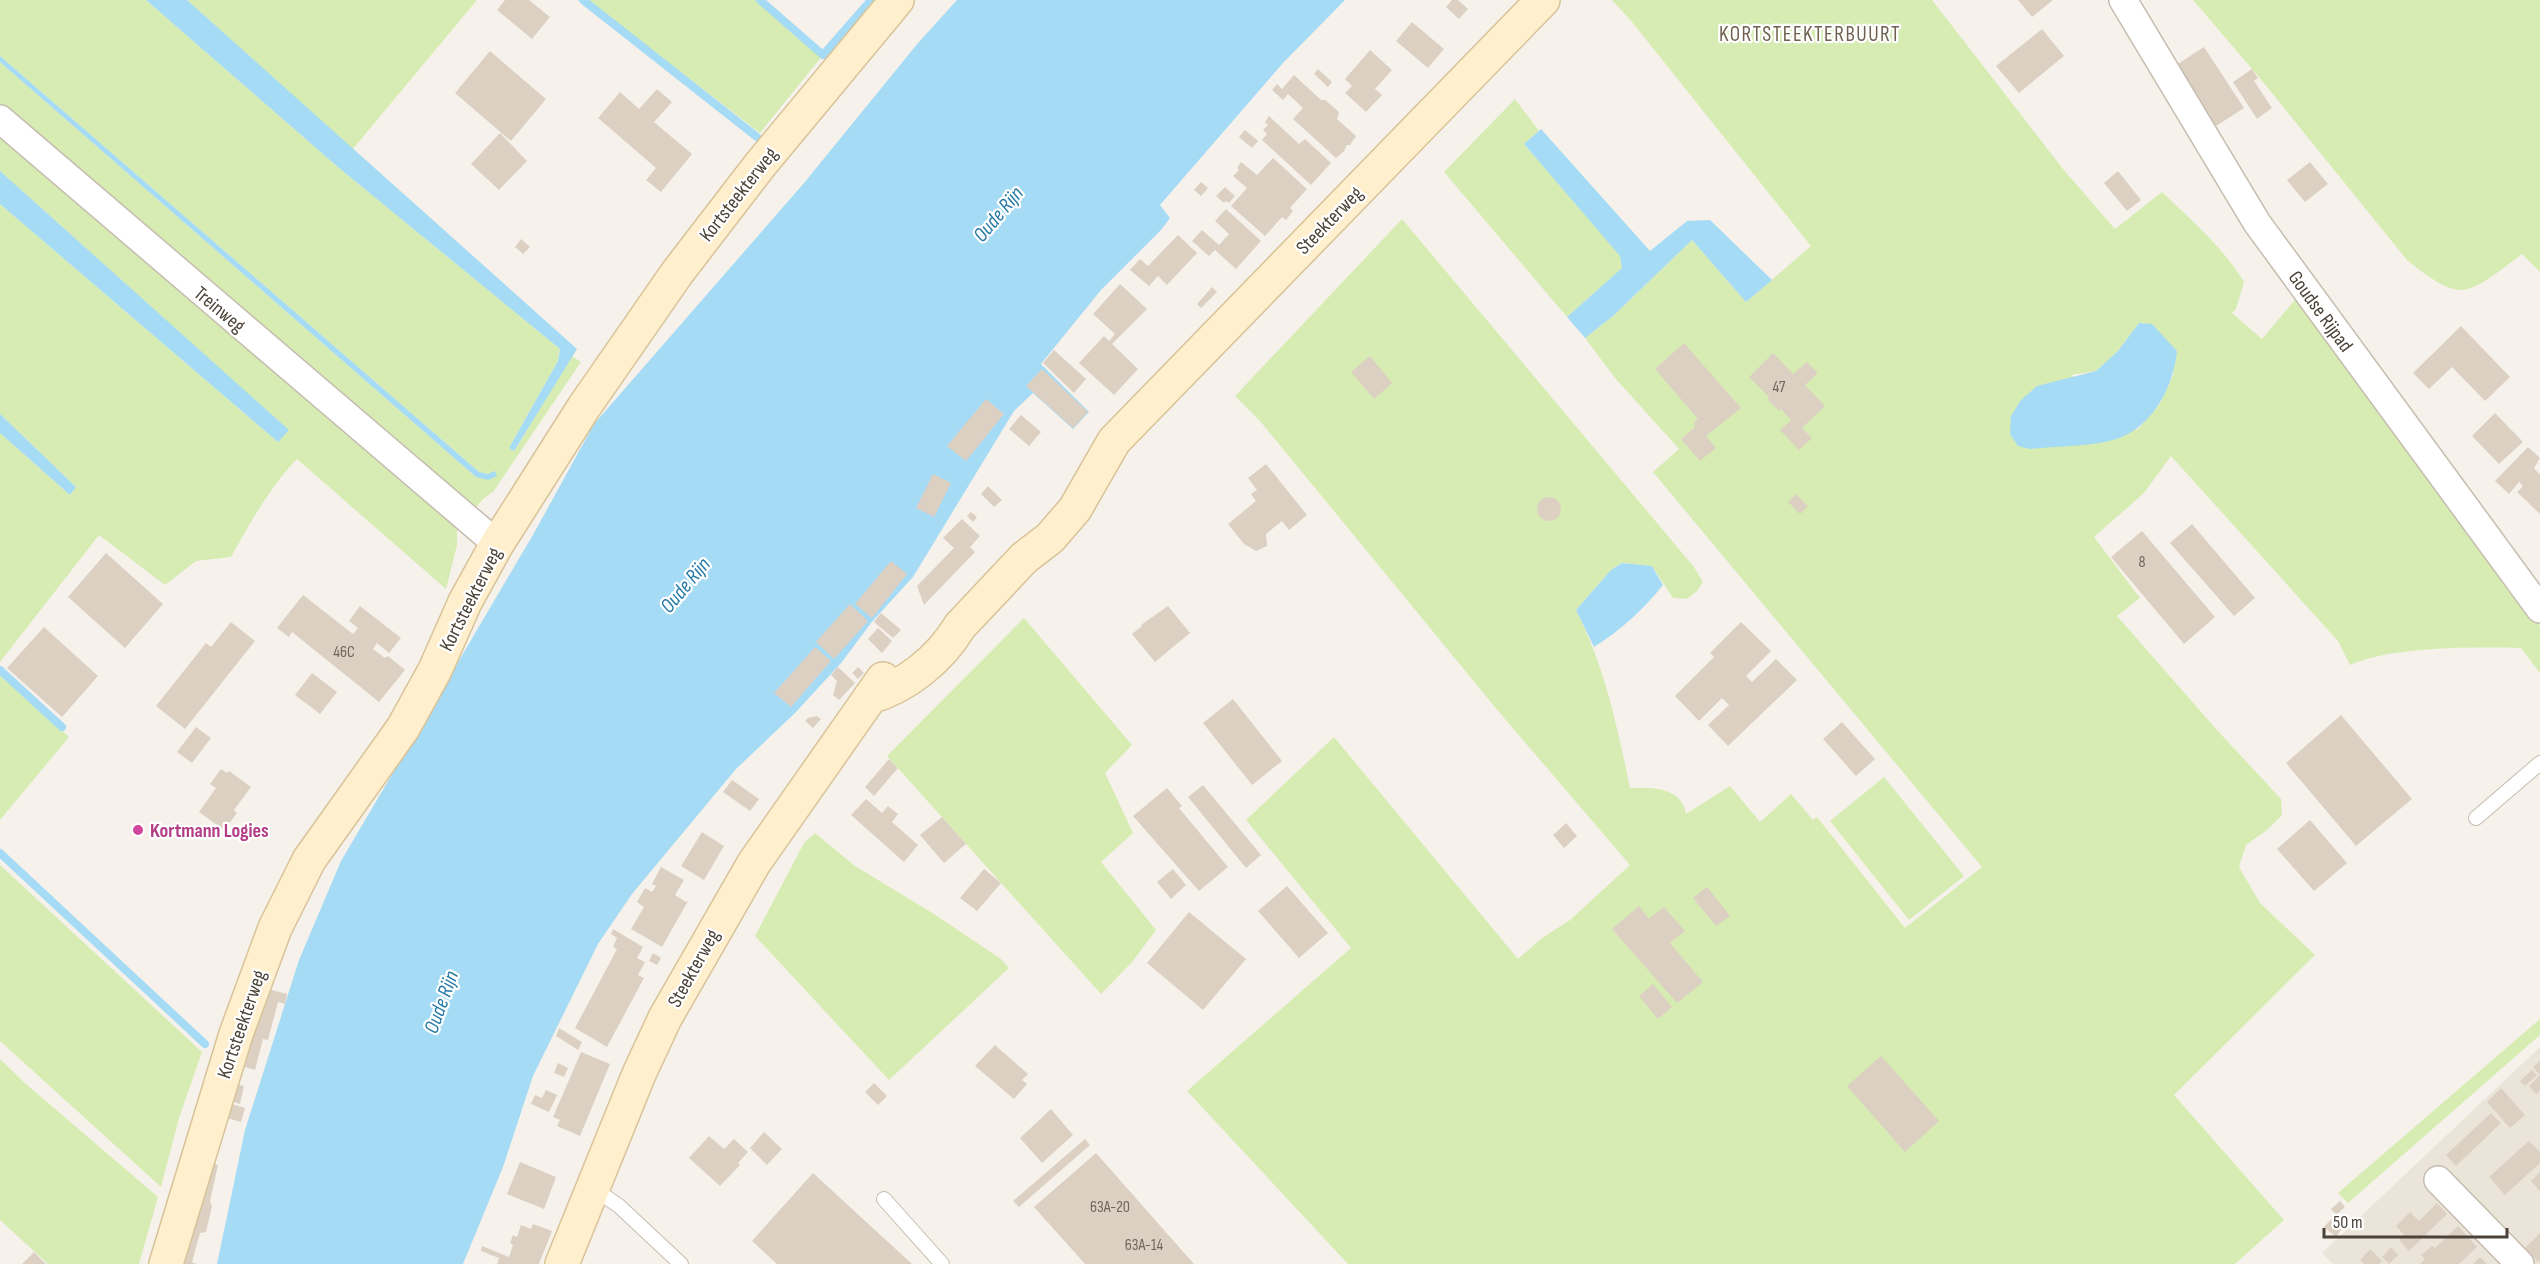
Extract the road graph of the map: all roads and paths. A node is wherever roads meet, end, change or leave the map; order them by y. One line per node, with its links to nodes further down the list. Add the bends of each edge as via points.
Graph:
1 (897, 0): 5 (main road, Kortsteekterweg, via 760,165 677,273 584,407)
2 (1543, 0): 10 (main road, Steekterweg, via 1114,441 1090,455 1063,485 1036,529 1024,558 927,666 890,691 870,697 754,863 716,927 665,1018)
3 (2123, 0): 6 (street, Goudse Rijpad, via 2257,224)
4 (0, 119): 5 (street, Treinweg)
5 (497, 544): 12 (main road, Kortsteekterweg, via 403,728 309,860 289,896 236,1034)
6 (2540, 609)
7 (2540, 764): 8 (lane)
8 (2476, 818)
9 (2438, 1180): 16 (street)
10 (593, 1188): 13 (main road, Steekterweg); 14 (lane, via 619,1206)
11 (884, 1199): 15 (lane)
12 (166, 1264)
13 (562, 1264)
14 (681, 1264)
15 (942, 1264)
16 (2520, 1264)

